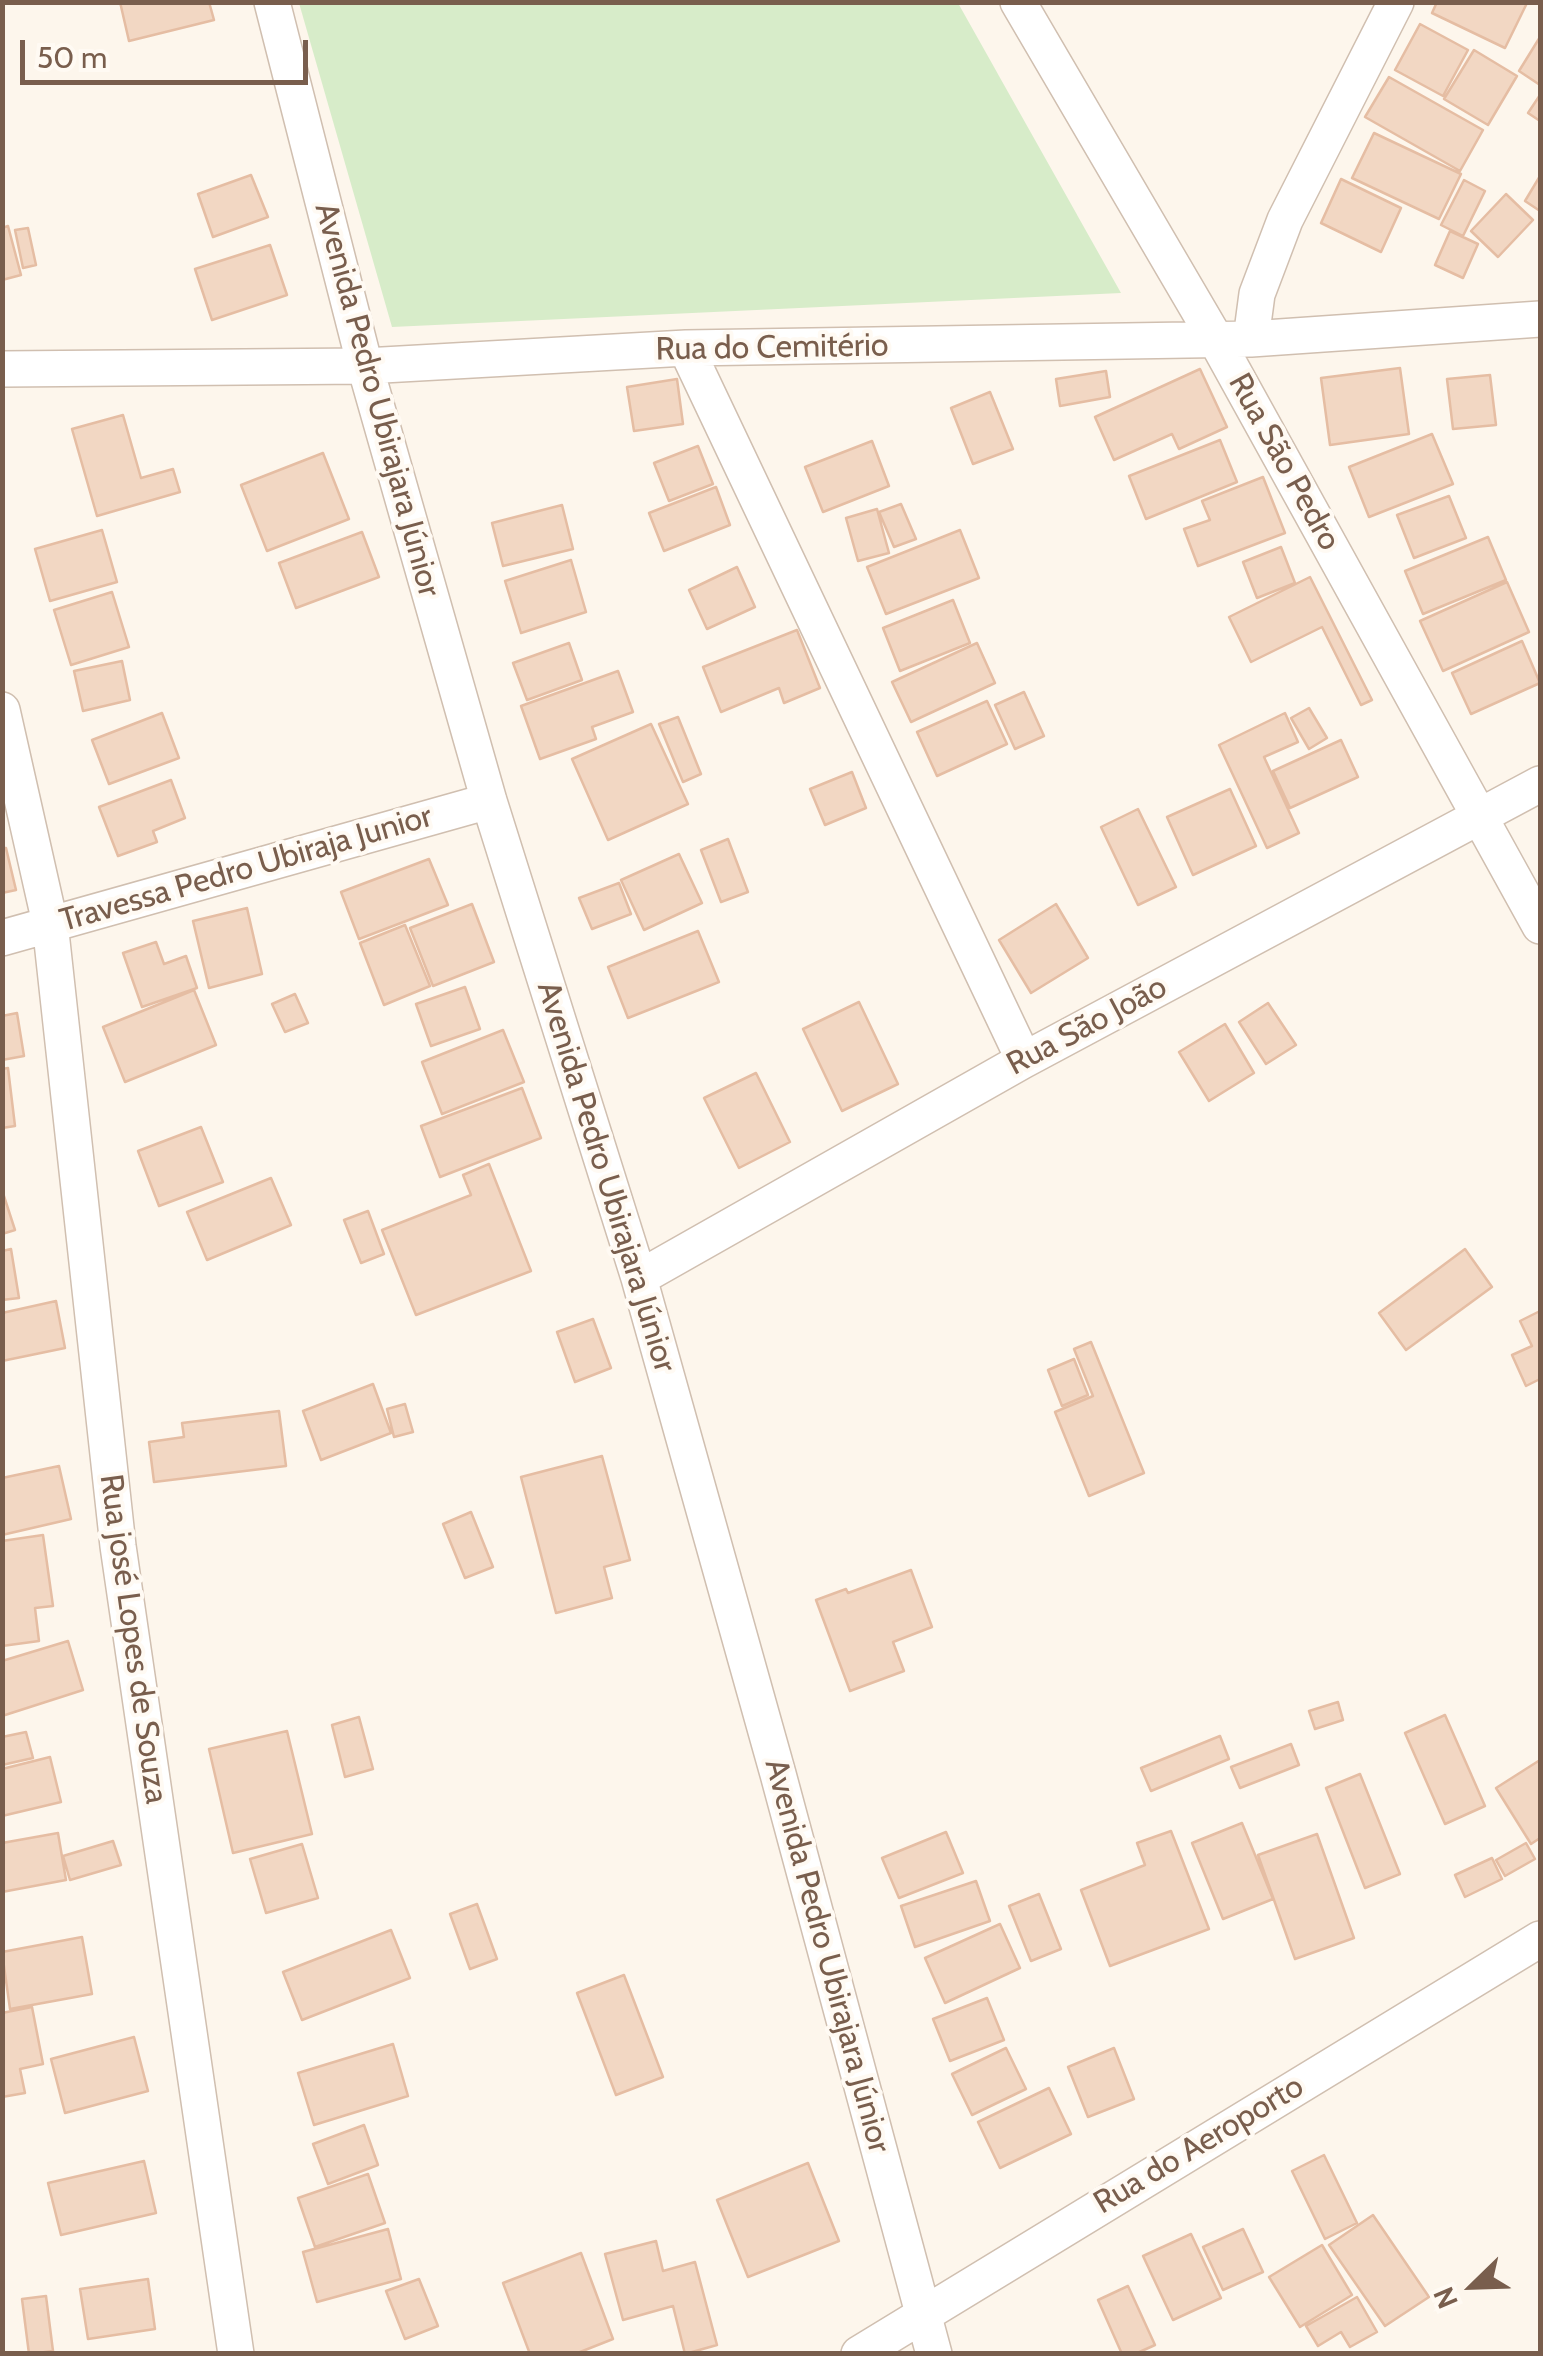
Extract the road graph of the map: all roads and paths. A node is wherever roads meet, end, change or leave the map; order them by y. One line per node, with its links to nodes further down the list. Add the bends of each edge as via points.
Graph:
1 (272, 2): 7 (street, Avenida Pedro Ubirajara Júnior)
2 (1018, 2): 5 (street, Rua São Pedro)
3 (1396, 2): 5 (street, via 1285,220)
4 (1540, 320): 5 (street, Rua do Cemitério)
5 (1233, 340): 6 (street, Rua do Cemitério); 12 (street, Rua São Pedro)
6 (686, 348): 7 (street, Rua do Cemitério); 16 (street)
7 (365, 366): 8 (street, Rua do Cemitério); 11 (street, Avenida Pedro Ubirajara Júnior)
8 (2, 370)
9 (2, 710): 13 (street, Rua josé Lopes de Souza)
10 (1540, 784): 12 (street, Rua São João)
11 (489, 801): 13 (street, Travessa Pedro Ubiraja Junior); 17 (street, Avenida Pedro Ubirajara Júnior)
12 (1480, 814): 14 (street, Rua São Pedro); 16 (street, Rua São João)
13 (50, 923): 15 (street, Travessa Pedro Ubiraja Junior); 20 (street, Rua josé Lopes de Souza, via 118,1546)
14 (1540, 926)
15 (2, 938)
16 (1024, 1060): 17 (street, Rua São João)
17 (639, 1278): 19 (street, Avenida Pedro Ubirajara Júnior)
18 (1540, 1938): 19 (street, Rua do Aeroporto)
19 (922, 2313): 21 (street, Rua do Aeroporto); 22 (street, Avenida Pedro Ubirajara Júnior)
20 (236, 2354)
21 (859, 2354)
22 (934, 2354)

